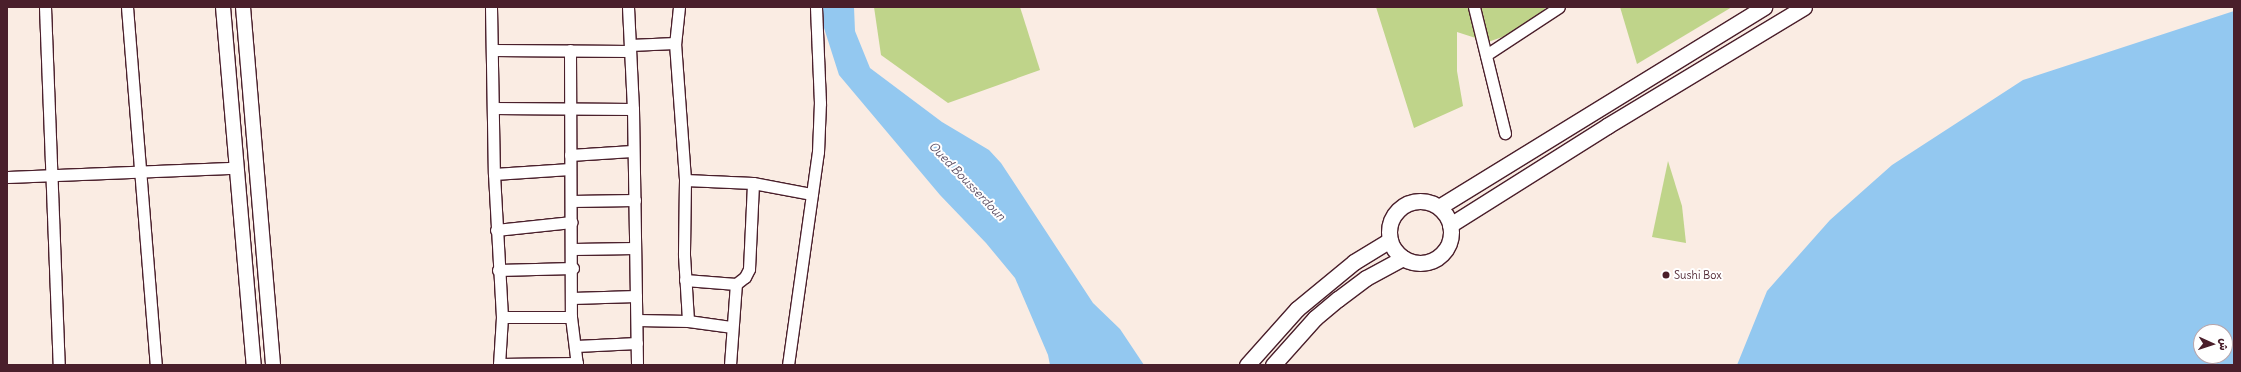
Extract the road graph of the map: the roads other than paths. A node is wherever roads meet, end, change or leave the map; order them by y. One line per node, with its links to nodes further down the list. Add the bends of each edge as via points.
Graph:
1 (45, 7): 28 (street)
2 (127, 7): 26 (street)
3 (223, 7): 24 (street)
4 (243, 7): 60 (street)
5 (491, 7): 15 (street)
6 (628, 7): 14 (street)
7 (679, 7): 13 (street)
8 (816, 7): 32 (street, via 820,103)
9 (1474, 7): 17 (street)
10 (1559, 7): 17 (street)
11 (1764, 7): 35 (main road)
12 (1804, 7): 37 (main road)
13 (675, 43): 14 (street); 30 (street)
14 (630, 48): 16 (street); 20 (street)
15 (492, 50): 16 (street); 19 (street)
16 (570, 50): 18 (street)
17 (1486, 55): 21 (street)
18 (570, 107): 19 (street); 20 (street); 23 (street)
19 (493, 108): 27 (street)
20 (633, 109): 22 (street)
21 (1505, 133)
22 (632, 151): 23 (street); 33 (street)
23 (570, 155): 25 (street)
24 (236, 168): 26 (street); 59 (street)
25 (570, 169): 27 (street); 34 (street)
26 (139, 173): 28 (street); 58 (street)
27 (494, 174): 38 (street)
28 (52, 176): 29 (street); 57 (street)
29 (7, 177)
30 (685, 180): 31 (street); 45 (street)
31 (753, 183): 32 (street); 46 (street, via 749,269 745,277)
32 (812, 194): 64 (street)
33 (635, 200): 34 (street); 41 (street)
34 (571, 201): 36 (street)
35 (1440, 207): 37 (main road); 39 (main road, via 1417,200 1407,203 1394,215 1389,229)
36 (572, 222): 38 (street); 40 (street)
37 (1450, 225): 42 (main road, via 1450,242 1444,252 1435,259 1425,263)
38 (496, 230): 44 (street)
39 (1390, 240): 42 (main road); 65 (main road, via 1354,262 1312,296)
40 (573, 248): 41 (street); 43 (street)
41 (635, 248): 47 (street)
42 (1403, 258): 66 (main road, via 1366,278 1338,299 1315,318)
43 (572, 268): 44 (street); 48 (street)
44 (498, 270): 49 (street)
45 (685, 280): 46 (street); 52 (street)
46 (736, 284): 53 (street)
47 (636, 296): 48 (street); 51 (street)
48 (572, 298): 50 (street)
49 (502, 317): 50 (street); 61 (street)
50 (571, 317): 55 (street)
51 (637, 320): 52 (street); 54 (street)
52 (688, 320): 53 (street)
53 (731, 327): 63 (street)
54 (637, 343): 55 (street); 62 (street)
55 (576, 346): 56 (street)
56 (577, 364): 61 (street)
57 (59, 365)
58 (156, 365)
59 (254, 365)
60 (273, 365)
61 (499, 365)
62 (637, 365)
63 (730, 365)
64 (788, 365)
65 (1247, 365)
66 (1273, 365)

